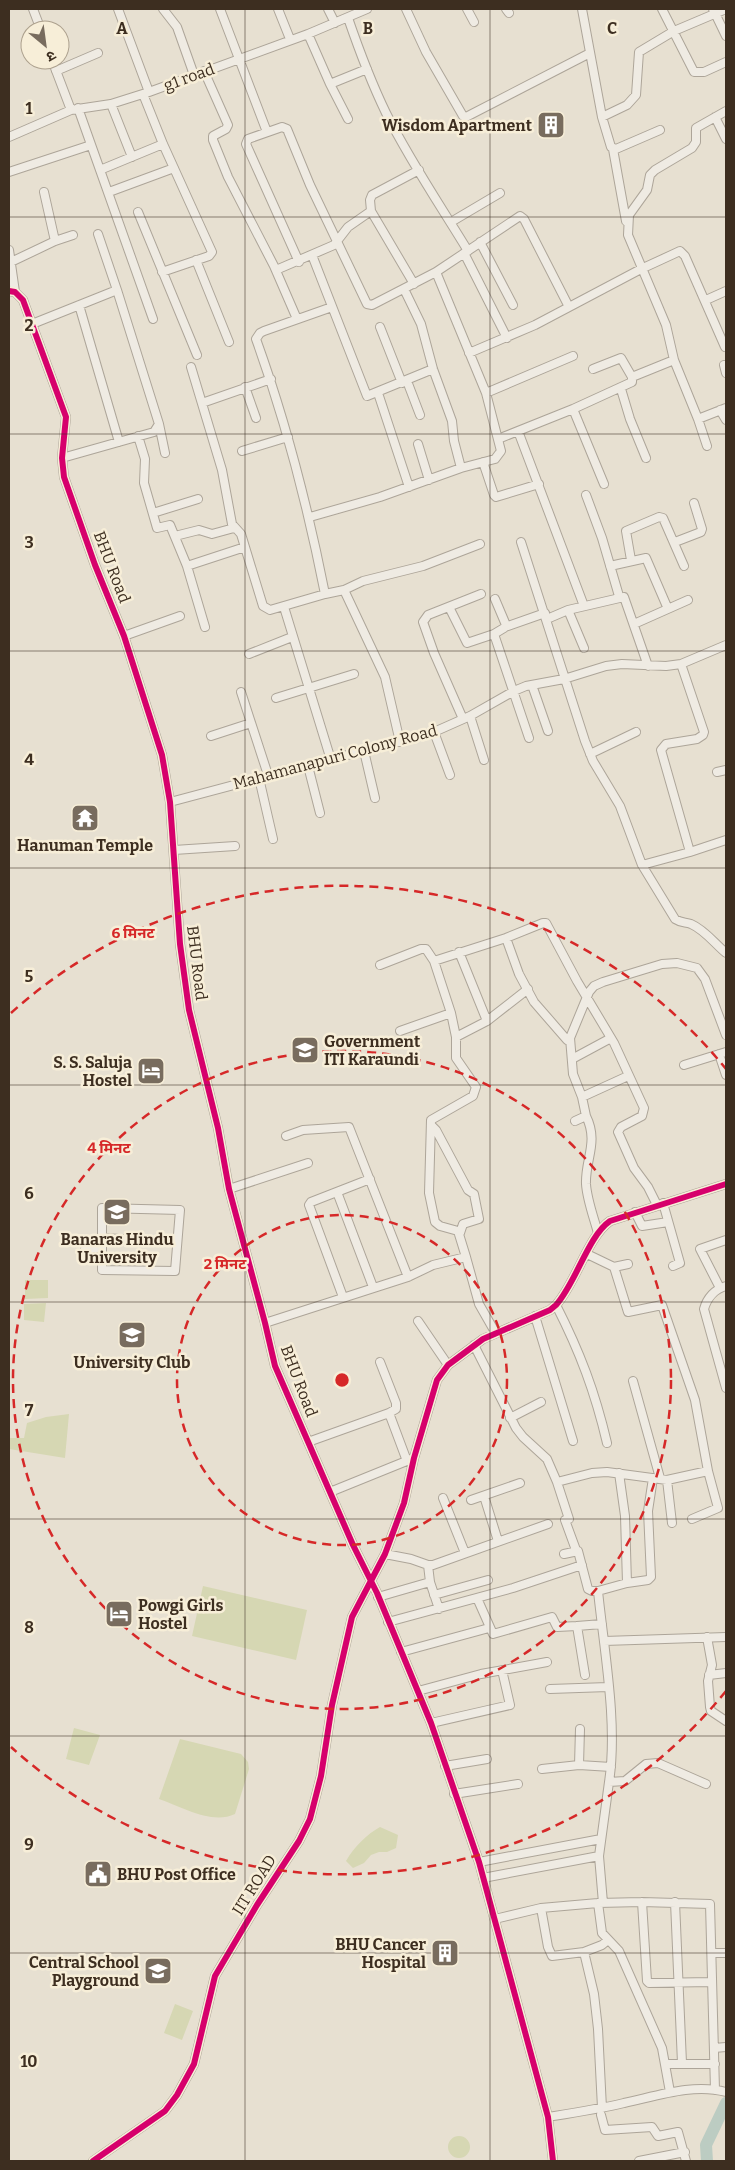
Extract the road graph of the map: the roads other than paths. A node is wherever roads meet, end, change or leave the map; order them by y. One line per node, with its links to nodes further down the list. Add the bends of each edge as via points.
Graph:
1 (118, 9): 29 (street)
2 (164, 9): 27 (street, via 177,27)
3 (220, 9): 22 (street)
4 (278, 9): 19 (street)
5 (328, 9): 15 (street)
6 (367, 9): 13 (street, g1 road)
7 (406, 9): 21 (street, via 426,52 466,117)
8 (467, 9): 14 (street)
9 (582, 9): 21 (street)
10 (662, 9): 16 (street)
11 (726, 9): 12 (street)
12 (715, 11): 16 (street); 18 (street)
13 (348, 18): 15 (street, g1 road); 24 (street)
14 (474, 22)
15 (335, 23): 17 (street, g1 road)
16 (674, 32): 23 (street, via 694,72 704,72); 33 (street, via 639,52 636,95 627,105)
17 (308, 34): 19 (street, g1 road); 28 (street)
18 (726, 36)
19 (290, 40): 22 (street, g1 road)
20 (98, 53): 25 (street)
21 (590, 53): 33 (street)
22 (240, 58): 26 (street, g1 road); 37 (street)
23 (726, 62)
24 (367, 69): 28 (street); 46 (street, via 386,113)
25 (56, 71): 31 (street)
26 (204, 71): 27 (street, g1 road); 67 (street, via 228,125 213,136 213,140 228,177)
27 (194, 75): 29 (street, g1 road)
28 (330, 84): 35 (street)
29 (146, 93): 30 (street, g1 road); 40 (street)
30 (112, 104): 31 (street, g1 road); 43 (street)
31 (75, 109): 38 (street, g1 road); 41 (street)
32 (726, 112): 34 (street)
33 (602, 117): 42 (street)
34 (715, 117): 39 (street); 54 (street, via 696,128 696,142 692,148 650,175 647,190 629,215)
35 (348, 119)
36 (660, 130): 42 (street)
37 (267, 132): 58 (street, via 282,127 287,129); 65 (street, via 248,139 246,144)
38 (9, 137)
39 (726, 139)
40 (163, 144): 43 (street); 44 (street)
41 (91, 145): 45 (street); 47 (street)
42 (613, 149): 54 (street)
43 (132, 157): 45 (street)
44 (174, 168): 49 (street); 63 (street, via 212,252)
45 (100, 170): 49 (street)
46 (419, 170): 51 (street, via 372,195); 53 (street)
47 (9, 172)
48 (44, 192): 57 (street)
49 (109, 192): 80 (street)
50 (500, 193): 53 (street)
51 (371, 211): 58 (street, via 348,227); 70 (street)
52 (138, 212): 68 (street)
53 (451, 222): 61 (street)
54 (628, 227): 66 (street)
55 (98, 234): 72 (street)
56 (74, 235): 57 (street)
57 (55, 241): 64 (street)
58 (337, 242): 62 (street); 71 (street, via 367,304 372,305)
59 (480, 242): 61 (street); 77 (street); 79 (street, via 522,216)
60 (9, 250): 64 (street)
61 (466, 252): 69 (street); 84 (street)
62 (312, 255): 65 (street); 78 (street)
63 (196, 260): 68 (street); 85 (street)
64 (11, 262): 74 (street)
65 (299, 262): 67 (street)
66 (641, 269): 75 (street, via 680,251); 79 (street); 90 (street, via 666,325)
67 (276, 270): 81 (street)
68 (162, 272): 88 (street)
69 (436, 272): 70 (street); 87 (street)
70 (414, 284): 71 (street)
71 (404, 289): 93 (street, via 421,324)
72 (118, 290): 76 (street); 108 (street)
73 (726, 291): 75 (street)
74 (12, 292): 82 (street, BHU Road, via 23,300)
75 (706, 300): 86 (street)
76 (79, 305): 82 (street); 113 (street)
77 (513, 305)
78 (332, 307): 81 (street); 99 (street, via 366,394)
79 (569, 307): 84 (street)
80 (152, 319)
81 (297, 319): 95 (street, via 257,336)
82 (32, 324): 118 (street, BHU Road, via 66,417)
83 (380, 327): 96 (street)
84 (507, 338): 87 (street)
85 (229, 342)
86 (725, 348)
87 (469, 353): 100 (street)
88 (197, 355)
89 (573, 356): 100 (street)
90 (674, 360): 94 (street); 106 (street)
91 (191, 367): 101 (street)
92 (593, 369): 94 (street, via 621,358)
93 (433, 370): 96 (street); 121 (street, via 452,421)
94 (632, 377): 98 (street, via 632,382)
95 (271, 379): 97 (street); 111 (street)
96 (404, 382): 99 (street); 104 (street)
97 (245, 387): 101 (street); 105 (street)
98 (621, 389): 102 (street); 119 (street)
99 (378, 393): 125 (street)
100 (486, 393): 112 (street)
101 (202, 403): 131 (street, via 222,470)
102 (573, 409): 109 (street); 124 (street)
103 (723, 409): 106 (street); 107 (street)
104 (420, 415)
105 (256, 418)
106 (698, 419): 115 (street)
107 (726, 420)
108 (159, 424): 110 (street, via 154,432); 117 (street)
109 (518, 431): 112 (street); 123 (street)
110 (138, 436): 113 (street); 129 (street, via 145,459 144,482)
111 (288, 437): 116 (street); 130 (street)
112 (498, 439): 120 (street, via 499,455)
113 (119, 442): 118 (street)
114 (418, 444): 122 (street)
115 (707, 446)
116 (242, 451)
117 (165, 453)
118 (62, 458): 158 (street, BHU Road, via 64,477)
119 (646, 458)
120 (483, 462): 121 (street); 123 (street, via 496,497)
121 (461, 468): 122 (street)
122 (428, 480): 125 (street)
123 (539, 484): 147 (street)
124 (604, 484)
125 (409, 487): 130 (street)
126 (586, 495): 139 (street)
127 (198, 499): 129 (street)
128 (694, 503): 134 (street, via 701,532)
129 (153, 513): 132 (street, via 157,528 170,526)
130 (310, 517): 142 (street)
131 (234, 528): 132 (street, via 212,534 199,530); 136 (street, via 241,534)
132 (175, 536): 138 (street)
133 (521, 542): 153 (street)
134 (675, 542): 137 (street, via 663,518 628,529 625,534); 140 (street)
135 (480, 544): 141 (street, via 424,566 363,581)
136 (245, 547): 138 (street); 148 (street, via 265,608)
137 (631, 560): 139 (street); 150 (street, via 646,558)
138 (187, 566): 155 (street)
139 (610, 566): 144 (street)
140 (684, 566)
141 (344, 590): 142 (street); 179 (street, via 385,677)
142 (325, 594): 148 (street)
143 (481, 594): 149 (street)
144 (619, 596): 147 (street); 154 (street, via 625,598)
145 (495, 600): 156 (street)
146 (688, 600): 150 (street)
147 (584, 606): 151 (street)
148 (284, 607): 159 (street)
149 (449, 607): 157 (street, via 467,643); 172 (street, via 428,615 423,622 434,653)
150 (668, 609): 154 (street)
151 (568, 610): 153 (street); 161 (street)
152 (180, 616): 158 (street)
153 (546, 616): 156 (street); 166 (street)
154 (634, 624): 164 (street)
155 (205, 627)
156 (506, 627): 157 (street)
157 (494, 634): 169 (street)
158 (124, 636): 191 (street, BHU Road, via 162,755)
159 (292, 637): 162 (street); 168 (street)
160 (726, 645): 163 (street, Mahamanapuri Colony Road)
161 (584, 648)
162 (249, 654)
163 (681, 664): 164 (street, Mahamanapuri Colony Road); 197 (street, via 704,732 697,739 666,744 661,750)
164 (648, 666): 166 (street, Mahamanapuri Colony Road, via 606,666)
165 (354, 674): 168 (street)
166 (564, 679): 167 (street, Mahamanapuri Colony Road); 181 (street)
167 (532, 685): 169 (street, Mahamanapuri Colony Road); 174 (street)
168 (308, 689): 171 (street); 182 (street)
169 (514, 690): 172 (street, Mahamanapuri Colony Road); 178 (street)
170 (241, 692): 173 (street)
171 (276, 698)
172 (466, 718): 175 (street, Mahamanapuri Colony Road); 183 (street)
173 (251, 723): 177 (street); 187 (street)
174 (548, 731)
175 (434, 732): 179 (street, Mahamanapuri Colony Road); 188 (street)
176 (636, 732): 181 (street)
177 (211, 736)
178 (530, 738)
179 (400, 742): 180 (street, Mahamanapuri Colony Road)
180 (364, 752): 182 (street, Mahamanapuri Colony Road); 190 (street)
181 (590, 754): 198 (street, via 620,806)
182 (331, 760): 184 (street, Mahamanapuri Colony Road)
183 (484, 760)
184 (308, 766): 187 (street, Mahamanapuri Colony Road); 192 (street)
185 (726, 770): 186 (street)
186 (717, 772)
187 (268, 775): 189 (street, Mahamanapuri Colony Road)
188 (450, 775)
189 (259, 778): 191 (street, Mahamanapuri Colony Road); 193 (street)
190 (375, 798)
191 (170, 802): 196 (street, BHU Road)
192 (320, 813)
193 (273, 839)
194 (726, 840): 197 (street)
195 (235, 846): 196 (street)
196 (174, 850): 226 (street, BHU Road, via 184,975)
197 (690, 852): 198 (street)
198 (642, 865): 201 (street, via 675,919 690,924)
199 (506, 938): 200 (street); 204 (street); 205 (street, via 546,923)
200 (459, 952): 202 (street); 207 (street)
201 (726, 953)
202 (434, 961): 203 (street, via 426,949 421,949); 206 (street)
203 (380, 965)
204 (528, 989): 207 (street); 212 (street, via 534,1002)
205 (587, 997): 209 (street, via 594,986 603,982 662,964 677,963 697,968 706,979); 211 (street); 214 (street, via 570,1038)
206 (451, 1013): 208 (street); 210 (street)
207 (487, 1021): 210 (street)
208 (400, 1032)
209 (726, 1035)
210 (456, 1038): 221 (street, via 456,1058 476,1091 473,1096 432,1118)
211 (611, 1038): 214 (street); 217 (street)
212 (567, 1040)
213 (722, 1053): 215 (street); 216 (street)
214 (572, 1059): 218 (street, via 573,1074)
215 (684, 1065)
216 (726, 1074)
217 (628, 1076): 218 (street); 228 (street, via 644,1112 618,1132 634,1168)
218 (582, 1097): 219 (street)
219 (586, 1116): 220 (street); 232 (street, via 591,1126 592,1147 586,1184)
220 (575, 1121)
221 (431, 1125): 231 (street, via 433,1217 437,1225); 231 (street, via 468,1190 474,1194 480,1215 480,1220 463,1224)
222 (286, 1136): 224 (street, via 303,1130 349,1127)
223 (308, 1163): 226 (street)
224 (370, 1179): 227 (street); 243 (street)
225 (726, 1184): 228 (street)
226 (229, 1189): 250 (street, BHU Road)
227 (337, 1192): 244 (street); 246 (street, via 309,1205)
228 (660, 1204): 229 (street); 230 (street)
229 (635, 1212): 230 (street, via 642,1226); 232 (street, via 610,1220)
230 (668, 1222): 241 (street, via 680,1263)
231 (460, 1233): 239 (street)
232 (598, 1233): 238 (street)
233 (102, 1238): 235 (street); 235 (street, via 102,1208 180,1210); 236 (street)
234 (726, 1240): 245 (street, via 700,1249)
235 (177, 1242): 236 (street, via 175,1272 102,1270)
236 (102, 1248): 237 (street)
237 (85, 1249)
238 (587, 1254): 242 (street); 247 (street)
239 (466, 1257): 243 (street, via 433,1265); 251 (street, via 478,1304)
240 (628, 1264): 242 (street)
241 (673, 1266)
242 (614, 1268): 265 (street, via 628,1312 662,1305 695,1400)
243 (408, 1277): 244 (street)
244 (373, 1287): 246 (street)
245 (723, 1287): 255 (street, via 709,1297 704,1310 717,1360)
246 (343, 1297): 250 (street)
247 (556, 1305): 248 (street, IIT ROAD); 263 (street, via 575,1342 594,1392)
248 (535, 1316): 251 (street, IIT ROAD); 261 (street)
249 (418, 1321): 254 (street)
250 (266, 1323): 262 (street, BHU Road, via 275,1366)
251 (495, 1332): 252 (street, IIT ROAD)
252 (474, 1345): 254 (street, IIT ROAD); 260 (street)
253 (380, 1362): 259 (street, via 396,1403 396,1409)
254 (448, 1365): 264 (street, IIT ROAD, via 436,1380)
255 (725, 1376): 257 (street)
256 (633, 1381): 267 (street)
257 (726, 1388)
258 (541, 1402): 260 (street)
259 (389, 1413): 262 (street); 264 (street)
260 (510, 1418): 268 (street, via 547,1459)
261 (573, 1441)
262 (308, 1442): 270 (street, BHU Road)
263 (607, 1443)
264 (411, 1459): 270 (street); 281 (street, IIT ROAD, via 404,1504)
265 (708, 1471): 267 (street); 274 (street)
266 (619, 1472): 267 (street); 268 (street, via 592,1473); 288 (street, via 625,1516)
267 (660, 1479): 276 (street); 288 (street, via 648,1511 651,1576 648,1580)
268 (557, 1482): 279 (street)
269 (520, 1483): 271 (street)
270 (330, 1492): 286 (street, BHU Road)
271 (484, 1496): 273 (street); 278 (street)
272 (443, 1498): 280 (street)
273 (471, 1500)
274 (722, 1507): 275 (street)
275 (692, 1519)
276 (672, 1523)
277 (548, 1524): 278 (street)
278 (498, 1541): 280 (street)
279 (576, 1550): 282 (street); 284 (street)
280 (465, 1553): 283 (street)
281 (385, 1554): 283 (street); 286 (street, IIT ROAD)
282 (564, 1554)
283 (428, 1565): 287 (street)
284 (582, 1565): 289 (street, via 588,1589); 292 (street)
285 (488, 1580): 290 (street)
286 (371, 1582): 291 (street, BHU Road); 348 (street, IIT ROAD, via 352,1617 310,1819 215,1976 194,2064 165,2111)
287 (430, 1582): 290 (street); 291 (street)
288 (627, 1583): 289 (street)
289 (598, 1591): 295 (street)
290 (434, 1594): 293 (street)
291 (378, 1597): 294 (street, BHU Road)
292 (477, 1598): 293 (street); 297 (street)
293 (439, 1608): 294 (street)
294 (388, 1622): 301 (street, BHU Road)
295 (602, 1624): 296 (street); 300 (street)
296 (577, 1626): 297 (street, via 557,1627 552,1617 495,1634); 305 (street)
297 (489, 1628): 301 (street)
298 (707, 1636): 299 (street); 300 (street); 306 (street, via 712,1665)
299 (726, 1637)
300 (604, 1641): 307 (street)
301 (401, 1652): 309 (street, BHU Road)
302 (547, 1662): 303 (street)
303 (502, 1670): 309 (street); 311 (street, via 510,1705)
304 (726, 1673): 306 (street)
305 (584, 1675)
306 (709, 1676): 310 (street, via 711,1711)
307 (608, 1686): 308 (street); 316 (street)
308 (550, 1689)
309 (418, 1691): 311 (street, BHU Road)
310 (725, 1719)
311 (431, 1723): 315 (street, BHU Road)
312 (580, 1729): 314 (street)
313 (488, 1759): 315 (street)
314 (579, 1765): 316 (street); 317 (street)
315 (445, 1766): 321 (street, BHU Road)
316 (611, 1767): 318 (street)
317 (542, 1769)
318 (609, 1782): 320 (street, via 625,1781 646,1764 658,1762); 322 (street)
319 (518, 1784): 321 (street)
320 (706, 1784)
321 (454, 1794): 324 (street, BHU Road)
322 (601, 1839): 323 (street); 324 (street)
323 (598, 1856): 325 (street); 328 (street)
324 (479, 1862): 325 (street, BHU Road)
325 (484, 1878): 330 (street, BHU Road)
326 (642, 1902): 327 (street); 328 (street); 335 (street, via 647,1981)
327 (675, 1902): 333 (street, via 710,1904); 335 (street)
328 (601, 1903): 329 (street); 331 (street, via 601,1929)
329 (541, 1908): 330 (street); 332 (street, via 552,1956)
330 (495, 1919): 346 (street, BHU Road)
331 (608, 1940): 332 (street); 340 (street, via 619,1951 653,2026)
332 (584, 1952): 345 (street, via 598,2029)
333 (712, 1953): 334 (street); 336 (street)
334 (726, 1953)
335 (679, 1982): 336 (street); 339 (street)
336 (712, 1982): 338 (street)
337 (726, 2047): 338 (street)
338 (714, 2048): 341 (street)
339 (682, 2063): 340 (street); 341 (street)
340 (666, 2064): 344 (street)
341 (715, 2064): 342 (street)
342 (715, 2090): 343 (street); 344 (street)
343 (725, 2091)
344 (670, 2092): 345 (street)
345 (601, 2111): 346 (street); 347 (street, via 605,2130 652,2127 658,2136 678,2132)
346 (548, 2117): 349 (street, BHU Road)
347 (685, 2152): 350 (street); 351 (street)
348 (93, 2161)
349 (554, 2161)
350 (639, 2161)
351 (686, 2161)

